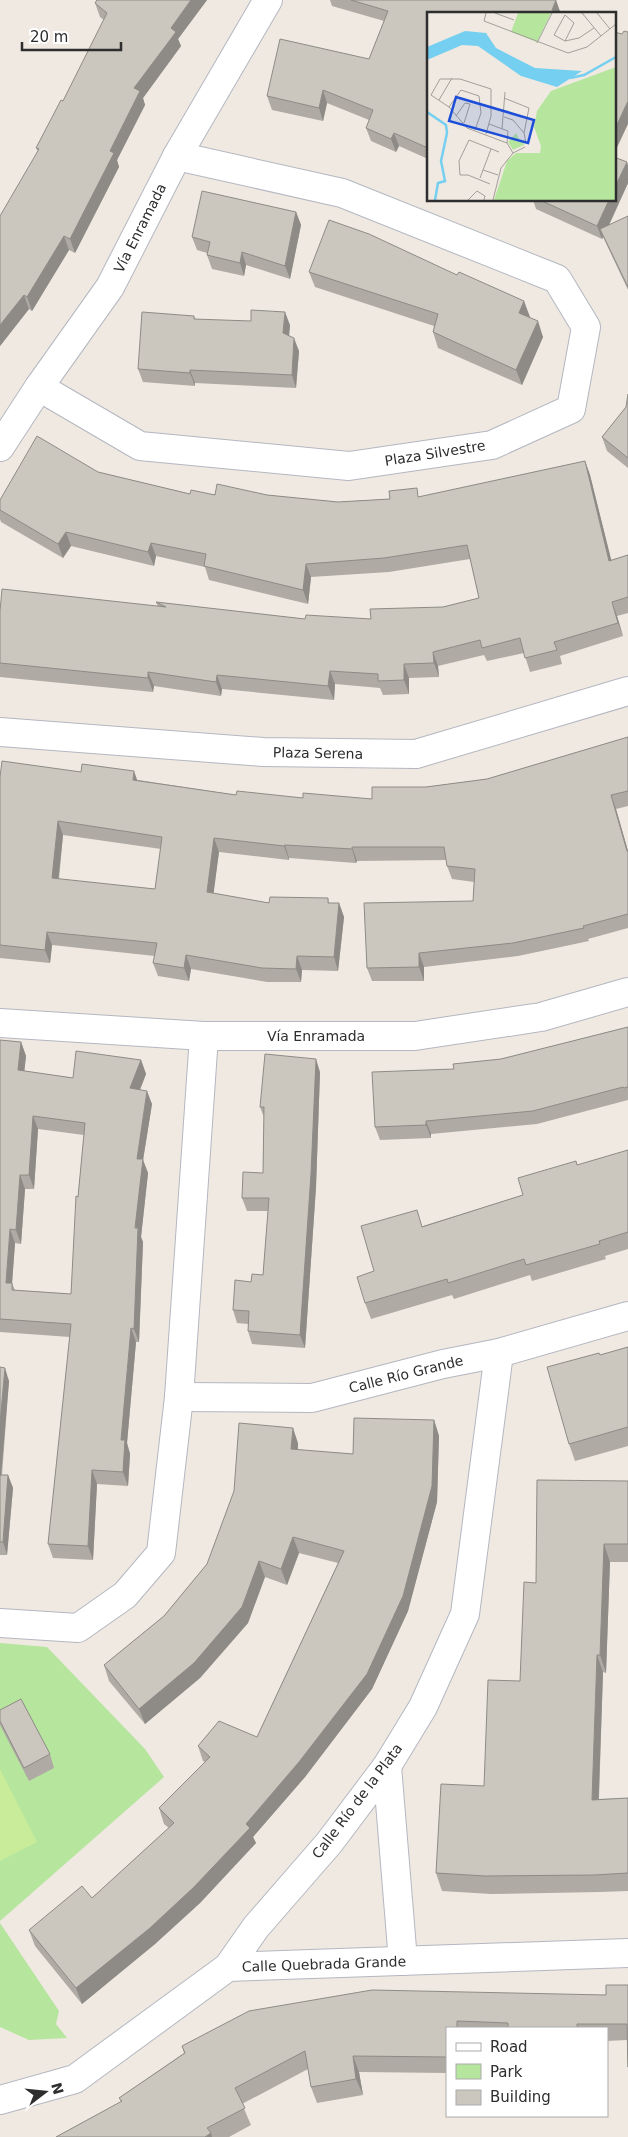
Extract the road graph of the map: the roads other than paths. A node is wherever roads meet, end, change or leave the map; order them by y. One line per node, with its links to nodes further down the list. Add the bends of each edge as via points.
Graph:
1 (268, 0): 2 (street, Vía Enramada)
2 (177, 156): 3 (street, Vía Enramada, via 110,287); 3 (street, Plaza Silvestre, via 342,193 557,279 586,327 571,409 492,445 349,466 140,446)
3 (39, 387): 4 (street, Vía Enramada)
4 (0, 448)
5 (628, 691): 6 (street, Plaza Serena, via 416,754 263,752)
6 (0, 732)
7 (628, 992): 9 (street, Vía Enramada, via 540,1017 415,1036)
8 (0, 1023): 9 (street, Vía Enramada)
9 (204, 1036): 12 (street)
10 (628, 1316): 11 (street, Calle Río Grande)
11 (499, 1353): 12 (street, Calle Río Grande, via 312,1398); 14 (street, Calle Río de la Plata, via 466,1614 423,1707)
12 (179, 1397): 13 (street, via 161,1553 125,1595 78,1628)
13 (0, 1623)
14 (387, 1766): 16 (street); 17 (street, Calle Río de la Plata, via 329,1843 256,1927)
15 (628, 1953): 16 (street, Calle Quebrada Grande)
16 (403, 1961): 17 (street, Calle Quebrada Grande)
17 (228, 1967): 18 (street, Calle Quebrada Grande, via 75,2079)
18 (0, 2100)

